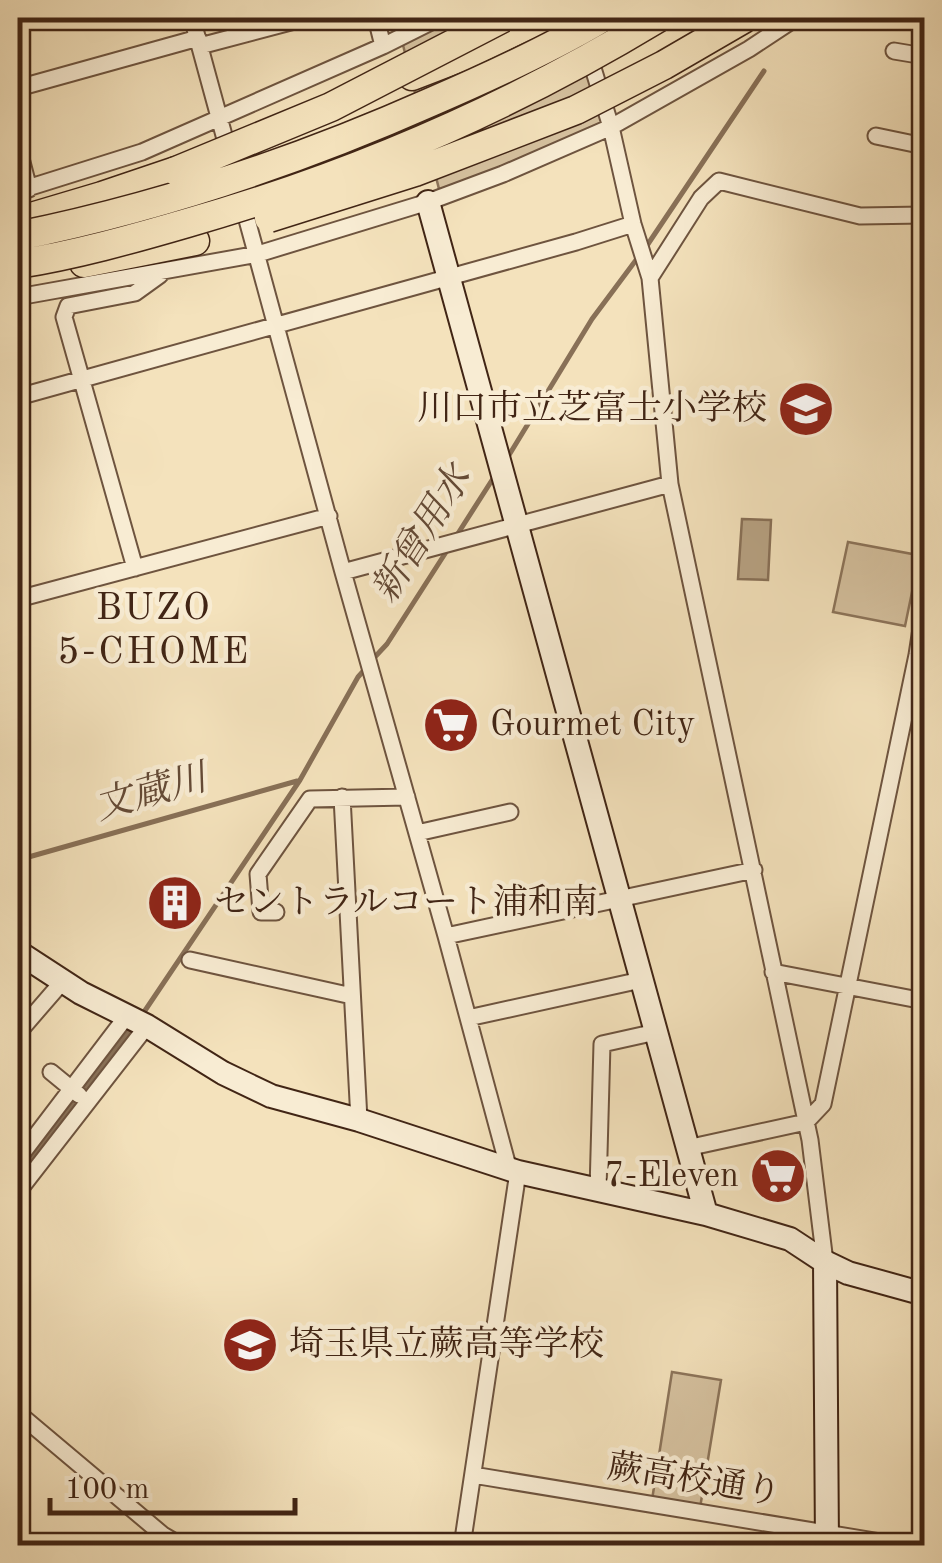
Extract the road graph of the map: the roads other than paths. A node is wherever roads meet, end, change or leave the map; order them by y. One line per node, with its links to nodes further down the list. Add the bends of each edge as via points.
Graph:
1 (192, 18): 13 (street)
2 (376, 18): 14 (street)
3 (438, 18): 14 (street)
4 (503, 18): 18 (highway, bridge)
5 (543, 18): 18 (highway, bridge)
6 (578, 18): 21 (street)
7 (602, 18): 30 (highway, bridge, via 483,79 249,175)
8 (658, 18): 32 (highway, bridge, via 493,108 380,158 258,203)
9 (711, 18): 19 (highway, bridge)
10 (745, 18): 19 (highway, bridge)
11 (796, 18): 21 (street)
12 (302, 19): 13 (street)
13 (199, 42): 17 (street); 20 (street)
14 (383, 46): 20 (street)
15 (894, 51): 16 (street)
16 (924, 56)
17 (18, 88)
18 (331, 107): 28 (highway, bridge, via 176,170)
19 (576, 110): 35 (highway, bridge, via 415,172 195,240)
20 (220, 119): 25 (street); 31 (street)
21 (611, 127): 26 (street); 29 (street)
22 (876, 136): 23 (street)
23 (924, 146)
24 (18, 148): 25 (street)
25 (24, 190)
26 (428, 202): 31 (street); 36 (street)
27 (924, 215): 34 (street, via 860,216 719,181)
28 (18, 221)
29 (633, 224): 34 (street); 36 (street)
30 (18, 236)
31 (258, 254): 33 (street); 38 (street)
32 (18, 264)
33 (164, 272): 37 (street); 39 (street, via 135,292 68,306 64,316)
34 (648, 272): 41 (street)
35 (18, 275)
36 (448, 276): 38 (street); 43 (street)
37 (18, 297)
38 (277, 324): 39 (street); 42 (street)
39 (82, 380): 40 (street); 44 (street)
40 (18, 398)
41 (670, 484): 43 (street); 52 (street)
42 (329, 516): 44 (street); 45 (street)
43 (515, 526): 45 (street); 53 (street)
44 (135, 568): 46 (street)
45 (343, 572): 49 (street)
46 (18, 599)
47 (924, 609): 61 (street)
48 (342, 797): 49 (street); 54 (street, via 310,800 258,874 261,912); 62 (street)
49 (407, 797): 51 (street)
50 (510, 812): 51 (street)
51 (417, 833): 55 (street)
52 (754, 870): 53 (street); 58 (street)
53 (619, 898): 55 (street); 60 (street)
54 (276, 912)
55 (446, 936): 64 (street)
56 (18, 952): 59 (street)
57 (190, 960): 62 (street)
58 (773, 972): 61 (street); 71 (street)
59 (63, 980): 65 (street); 67 (street)
60 (641, 980): 64 (street); 66 (street)
61 (848, 985): 63 (street); 71 (street, via 824,1100)
62 (352, 996): 70 (street)
63 (924, 1000)
64 (468, 1018): 74 (street)
65 (136, 1021): 69 (street); 70 (street, via 271,1096)
66 (656, 1032): 72 (street); 75 (street, via 602,1044)
67 (18, 1033)
68 (51, 1072): 69 (street)
69 (79, 1095): 73 (street)
70 (359, 1120): 74 (street)
71 (806, 1122): 72 (street); 78 (street)
72 (688, 1148): 77 (street)
73 (23, 1170): 76 (street)
74 (513, 1171): 75 (street); 81 (street)
75 (598, 1190): 77 (street)
76 (18, 1192)
77 (706, 1214): 78 (street, via 790,1239)
78 (825, 1262): 79 (street); 82 (street)
79 (924, 1294)
80 (18, 1414): 83 (street)
81 (473, 1476): 82 (street, 蕨高校通り); 85 (street)
82 (827, 1539): 86 (street, 蕨高校通り)
83 (161, 1540): 84 (street)
84 (200, 1546)
85 (462, 1546)
86 (905, 1546)

